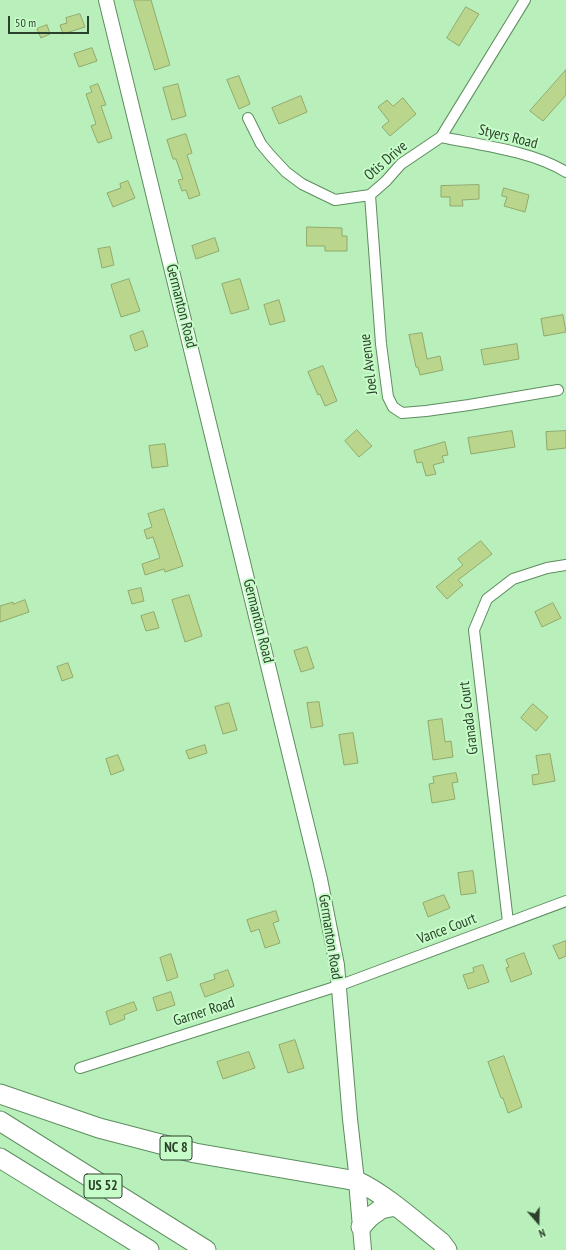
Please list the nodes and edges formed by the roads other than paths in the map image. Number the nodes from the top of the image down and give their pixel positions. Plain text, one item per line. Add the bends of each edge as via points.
1 (106, 0) edge
2 (526, 0) edge
3 (248, 118) dead end
4 (441, 137) junction
5 (566, 172) edge
6 (370, 195) junction
7 (558, 390) dead end
8 (566, 565) edge
9 (566, 902) edge
10 (508, 922) junction
11 (338, 986) junction
12 (80, 1068) dead end
13 (0, 1094) edge
14 (0, 1121) edge
15 (0, 1158) edge
16 (357, 1181) junction
17 (395, 1206) junction
18 (361, 1227) junction
19 (150, 1250) edge
20 (206, 1250) edge
21 (364, 1250) edge
22 (447, 1250) edge

1 - 11 main road, Germanton Road via 312,840 337,965
2 - 4 street, Otis Drive
3 - 6 street, Otis Drive via 261,144 286,172 302,184 335,200
4 - 5 street, Styers Road via 516,153
4 - 6 street, Otis Drive via 401,164
6 - 7 street, Joel Avenue via 381,344 388,398 393,407 402,412 426,411
8 - 10 street, Granada Court via 513,579 488,599 474,630
9 - 10 street, Vance Court
10 - 11 street, Vance Court
11 - 12 street, Garner Road
11 - 16 main road, Germanton Road
13 - 16 highway, NC 8 via 99,1128 194,1153
14 - 20 highway, US 52
15 - 19 highway, US 52
16 - 17 highway via 373,1189
16 - 18 main road, Germanton Road
17 - 18 highway via 381,1208
17 - 22 highway via 441,1242
18 - 21 main road, Germanton Road

